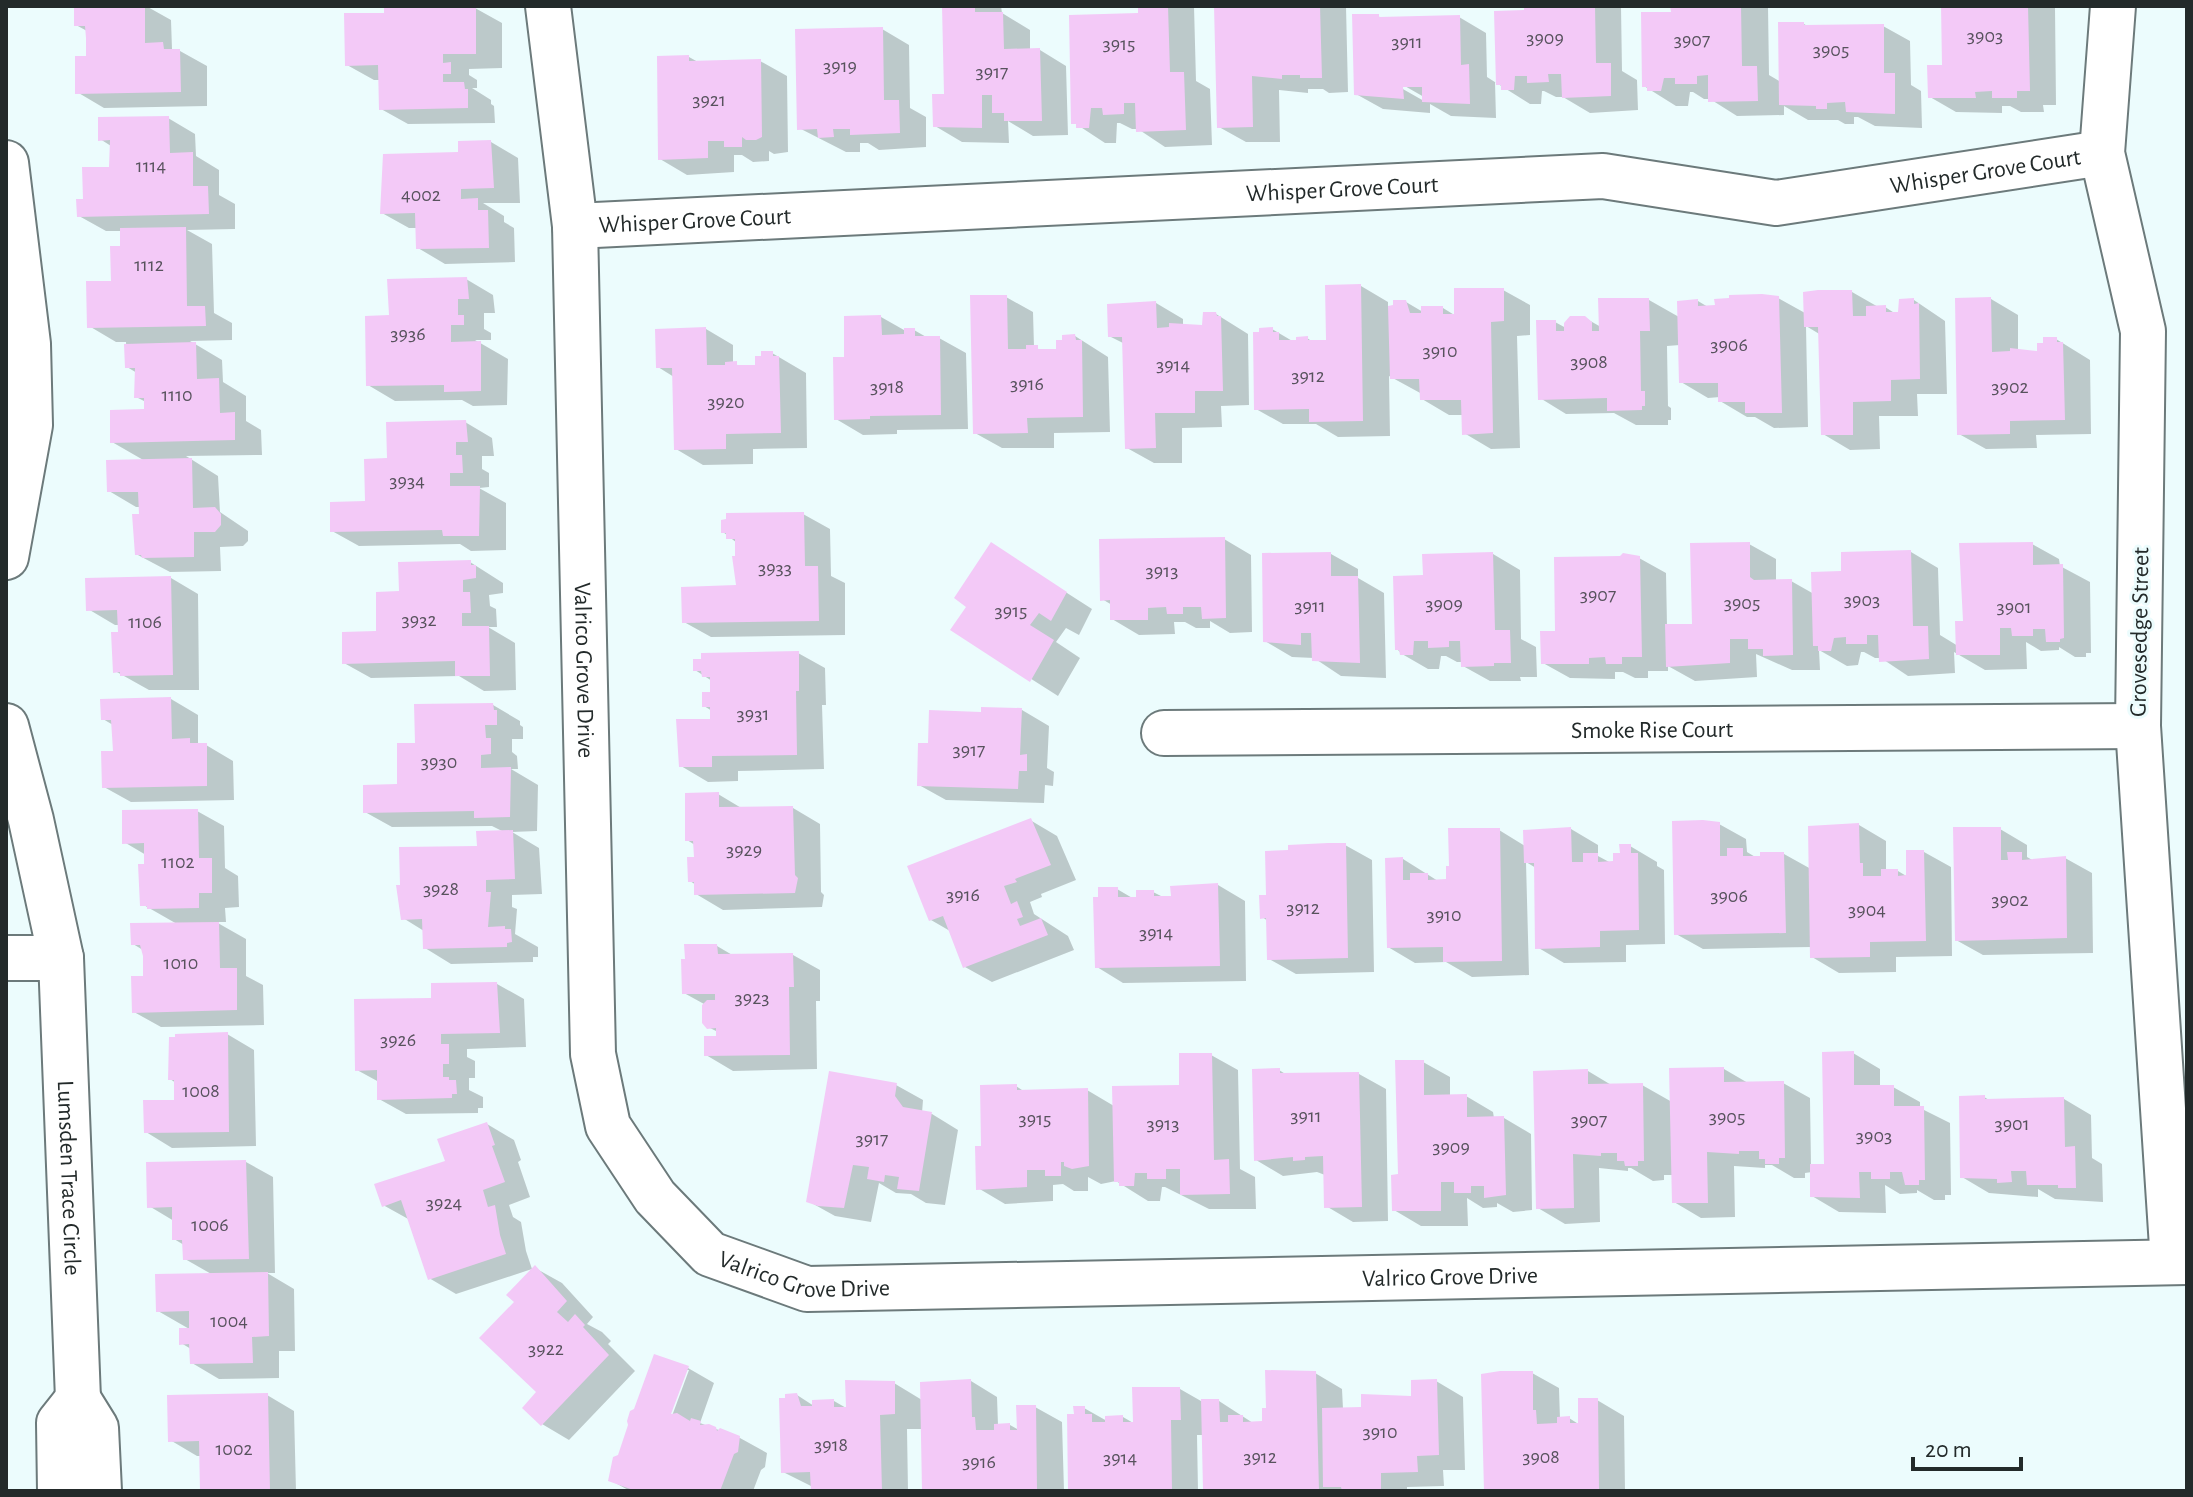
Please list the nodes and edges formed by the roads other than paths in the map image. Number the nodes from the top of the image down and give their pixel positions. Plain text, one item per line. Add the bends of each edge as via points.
1 (548, 6) edge
2 (2113, 6) edge
3 (2102, 153) junction
4 (6, 163) edge
5 (575, 226) junction
6 (6, 557) edge
7 (6, 726) edge
8 (2138, 726) junction
9 (1164, 733) dead end
10 (6, 958) edge
11 (61, 958) junction
12 (2180, 1262) edge
13 (78, 1399) junction
14 (60, 1491) edge
15 (99, 1491) edge

1 - 5 street, Valrico Grove Drive
2 - 3 street, Grovesedge Street
3 - 5 street, Whisper Grove Court via 1776,203 1603,176
3 - 8 street, Grovesedge Street via 2143,331
4 - 6 street via 28,344 30,425
5 - 12 street, Valrico Grove Drive via 593,1054 608,1126 655,1197 710,1254 807,1289
7 - 11 street, Lumsden Trace Circle
8 - 9 street, Smoke Rise Court
8 - 12 street, Grovesedge Street
10 - 11 street
11 - 13 street, Lumsden Trace Circle
13 - 14 street via 59,1423
13 - 15 street, Lumsden Trace Circle via 96,1428

